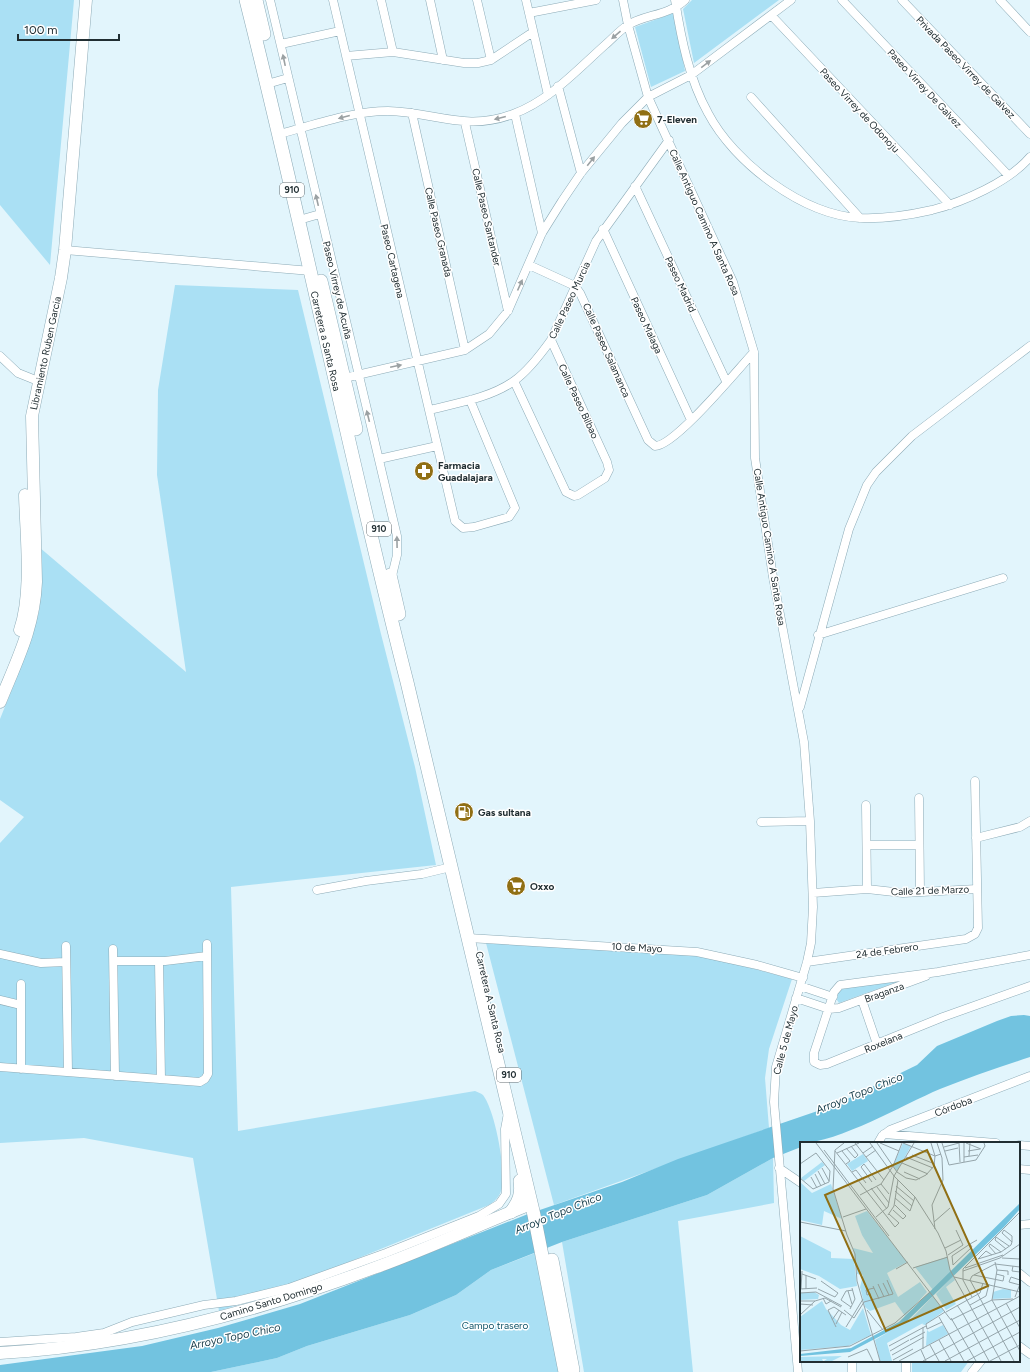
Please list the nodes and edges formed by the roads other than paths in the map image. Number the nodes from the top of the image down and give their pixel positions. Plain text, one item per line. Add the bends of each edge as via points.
1 (78, 0) edge
2 (86, 0) edge
3 (246, 0) edge
4 (256, 0) edge
5 (270, 0) edge
6 (333, 0) edge
7 (381, 0) edge
8 (430, 0) edge
9 (478, 0) edge
10 (526, 0) edge
11 (596, 0) edge
12 (623, 0) edge
13 (685, 0) edge
14 (791, 0) edge
15 (842, 0) edge
16 (902, 0) edge
17 (1000, 0) edge
18 (676, 4) edge
19 (529, 12) junction
20 (771, 15) junction
21 (628, 25) junction
22 (340, 31) junction
23 (533, 32) junction
24 (1030, 32) edge
25 (281, 44) junction
26 (393, 52) junction
27 (346, 56) junction
28 (443, 60) junction
29 (491, 60) junction
30 (691, 75) junction
31 (288, 78) junction
32 (271, 83) junction
33 (558, 86) junction
34 (548, 95) junction
35 (648, 96) junction
36 (751, 97) dead end
37 (359, 113) junction
38 (412, 113) junction
39 (515, 114) junction
40 (465, 123) junction
41 (300, 129) junction
42 (283, 133) junction
43 (1030, 134) edge
44 (669, 140) junction
45 (1030, 157) edge
46 (581, 173) junction
47 (1008, 176) junction
48 (635, 186) junction
49 (950, 205) junction
50 (320, 214) junction
51 (306, 218) junction
52 (860, 218) junction
53 (603, 229) junction
54 (542, 233) junction
55 (65, 250) junction
56 (528, 265) junction
57 (311, 271) junction
58 (575, 286) junction
59 (340, 294) junction
60 (325, 298) junction
61 (508, 310) junction
62 (551, 340) junction
63 (1030, 346) edge
64 (465, 350) junction
65 (754, 352) junction
66 (0, 356) edge
67 (417, 361) junction
68 (358, 374) junction
69 (340, 379) junction
70 (35, 380) junction
71 (514, 381) junction
72 (726, 381) junction
73 (470, 400) junction
74 (429, 410) junction
75 (691, 420) junction
76 (437, 446) junction
77 (379, 459) junction
78 (1003, 578) dead end
79 (391, 581) junction
80 (818, 635) junction
81 (0, 681) edge
82 (411, 681) junction
83 (0, 702) edge
84 (799, 709) junction
85 (975, 780) dead end
86 (919, 798) dead end
87 (866, 805) dead end
88 (810, 820) junction
89 (1030, 821) edge
90 (761, 822) dead end
91 (976, 838) junction
92 (868, 845) junction
93 (919, 845) junction
94 (451, 867) junction
95 (867, 889) junction
96 (977, 889) junction
97 (317, 890) dead end
98 (920, 892) junction
99 (813, 894) junction
100 (472, 938) junction
101 (207, 944) dead end
102 (66, 946) dead end
103 (113, 949) dead end
104 (0, 954) edge
105 (1030, 955) edge
106 (207, 956) junction
107 (114, 961) junction
108 (159, 961) junction
109 (66, 962) junction
110 (807, 962) junction
111 (938, 972) junction
112 (801, 982) junction
113 (21, 984) dead end
114 (840, 985) joint
115 (1030, 986) edge
116 (833, 997) junction
117 (796, 998) junction
118 (0, 1000) edge
119 (862, 1000) junction
120 (21, 1005) junction
121 (829, 1009) junction
122 (877, 1044) junction
123 (0, 1067) edge
124 (21, 1069) junction
125 (68, 1072) junction
126 (115, 1076) junction
127 (1030, 1076) edge
128 (161, 1079) junction
129 (508, 1110) junction
130 (884, 1134) junction
131 (878, 1142) edge
132 (984, 1142) edge
133 (1020, 1145) edge
134 (1030, 1146) edge
135 (518, 1152) junction
136 (779, 1168) junction
137 (1020, 1169) edge
138 (1030, 1170) edge
139 (800, 1182) edge
140 (535, 1210) junction
141 (511, 1212) junction
142 (1030, 1224) edge
143 (1020, 1225) edge
144 (547, 1257) junction
145 (1020, 1275) edge
146 (1030, 1282) edge
147 (144, 1319) junction
148 (144, 1334) junction
149 (0, 1342) edge
150 (1020, 1343) edge
151 (1030, 1347) edge
152 (0, 1353) edge
153 (1030, 1354) edge
154 (980, 1362) edge
155 (565, 1372) edge
156 (574, 1372) edge
157 (798, 1372) edge
158 (972, 1372) edge

1 - 70 street, Libramiento Ruben Garcia via 57,260
2 - 55 street, Libramiento Ruben Garcia
3 - 32 main road, Carretera a Santa Rosa / 910
4 - 32 main road, Carretera a Santa Rosa / 910
5 - 25 street, Paseo Virrey de Acuña
6 - 22 street, Paseo Cartagena
7 - 26 street
8 - 28 street
9 - 29 street
10 - 19 street
11 - 19 street
12 - 21 street, Calle Antiguo Camino A Santa Rosa
13 - 18 street
14 - 20 street
15 - 47 street, Paseo Virrey De Galvez
16 - 43 street, Privada Paseo Virrey de Galvez
17 - 24 street
18 - 21 street
18 - 30 street
19 - 23 street
30 -> 20 street
20 - 49 street, Paseo Virrey de Odonoju
21 -> 33 street
21 - 35 street, Calle Antiguo Camino A Santa Rosa
22 - 25 street
22 - 27 street, Paseo Cartagena
23 - 29 street
23 - 34 street
31 -> 25 street, Paseo Virrey de Acuña
26 - 27 street
26 - 28 street
27 - 37 street, Paseo Cartagena
28 - 29 street via 464,63
30 - 35 street
30 - 52 street via 708,114 726,140 747,162 785,192 827,211
31 - 32 street
31 - 41 street, Paseo Virrey de Acuña
32 - 42 main road, Carretera a Santa Rosa / 910
33 - 34 street
33 - 46 street
34 - 39 street
35 - 44 street, Calle Antiguo Camino A Santa Rosa
46 -> 35 street
36 - 52 street
37 - 38 street
37 -> 41 street
37 - 67 street, Paseo Cartagena
38 - 40 street
38 - 64 street, Calle Paseo Granada
39 -> 40 street
39 - 54 street
40 - 61 street, Calle Paseo Santander
41 - 42 street
50 -> 41 street, Paseo Virrey de Acuña
42 - 51 main road, Carretera a Santa Rosa / 910
42 - 57 main road, Carretera a Santa Rosa / 910
44 - 48 street, Calle Paseo Murcia
44 - 65 street, Calle Antiguo Camino A Santa Rosa via 733,282
45 - 47 street
46 - 54 street
47 - 49 street
48 - 53 street, Calle Paseo Murcia
48 - 72 street, Paseo Madrid
49 - 52 street via 914,214
50 - 51 street
50 - 59 street, Paseo Virrey de Acuña
51 - 60 main road, Carretera a Santa Rosa / 910
53 - 58 street, Calle Paseo Murcia
53 - 75 street, Paseo Malaga
54 - 56 street
55 - 57 street
55 - 70 street, Libramiento Ruben Garcia via 61,278
56 - 58 street
61 -> 56 street
57 - 69 main road, Carretera a Santa Rosa / 910
58 - 62 street, Calle Paseo Murcia
58 - 75 street, Calle Paseo Salamanca via 586,301 648,440 655,446 664,444
59 - 60 street
59 - 68 street, Paseo Virrey de Acuña
60 - 69 main road, Carretera a Santa Rosa / 910
61 - 64 street via 489,334
62 - 71 street, Calle Paseo Murcia
62 - 71 street, Calle Paseo Bilbao via 607,462 609,470 605,478 578,495 569,495 563,488
63 - 80 street via 912,436 876,472 862,496 849,530
64 - 67 street
65 - 72 street
65 - 84 street, Calle Antiguo Camino A Santa Rosa via 755,458 773,577
66 - 70 street via 14,370
68 -> 67 street
67 - 74 street, Paseo Cartagena
68 - 69 street
77 -> 68 street, Paseo Virrey de Acuña
69 - 79 main road, Carretera a Santa Rosa / 910
69 - 82 main road, Carretera a Santa Rosa / 910 via 386,599
70 - 81 street, Libramiento Ruben Garcia via 24,423 27,570 25,608 20,630
70 - 83 street, Libramiento Ruben Garcia via 32,416 36,582 34,609
71 - 73 street, Calle Paseo Murcia
72 - 75 street
73 - 74 street, Calle Paseo Murcia
73 - 76 street, Paseo Cartagena via 513,499 515,508 509,517 467,528 459,526 455,521
74 - 76 street, Paseo Cartagena
76 - 77 street
79 -> 77 street, Paseo Virrey de Acuña via 398,536
78 - 80 street
79 - 82 main road, Carretera a Santa Rosa / 910
80 - 84 street
82 - 94 main road, Carretera A Santa Rosa / 910
82 - 100 main road, Carretera A Santa Rosa / 910
84 - 88 street, Calle 5 de Mayo
85 - 91 street
86 - 93 street
87 - 92 street
88 - 90 street
88 - 99 street, Calle 5 de Mayo
89 - 91 street via 1020,827
91 - 96 street
92 - 93 street
92 - 95 street
93 - 98 street
94 - 97 street
94 - 100 main road, Carretera A Santa Rosa / 910
95 - 98 street, Calle 21 de Marzo
95 - 99 street, Calle 21 de Marzo
96 - 98 street, Calle 21 de Marzo
96 - 110 street, 24 de Febrero via 978,928 975,934 966,938
99 - 110 street, Calle 5 de Mayo via 813,923
100 - 112 street, 10 de Mayo via 697,952 756,965
100 - 129 main road, Carretera A Santa Rosa / 910
100 - 140 main road, Carretera A Santa Rosa / 910
101 - 106 street
102 - 109 street
103 - 107 street
104 - 109 street via 41,963
105 - 111 street, Braganza
106 - 108 street
106 - 128 street via 208,1074 206,1079 200,1082
107 - 108 street
107 - 126 street
108 - 128 street
109 - 125 street
110 - 112 street, Calle 5 de Mayo
111 - 114 street, Braganza
111 - 119 street, Braganza
112 - 116 street, 10 de Mayo
112 - 117 street, Calle 5 de Mayo
113 - 120 street
114 - 116 street, Roxelana
115 - 122 street, Roxelana
116 - 121 street, Roxelana
117 - 121 street
117 - 136 street, Calle 5 de Mayo via 776,1067 774,1102
118 - 120 street
119 - 121 street, Braganza
119 - 122 street
120 - 124 street
121 - 122 street, Roxelana via 814,1053 814,1062 827,1064
123 - 124 street
124 - 125 street
125 - 126 street
126 - 128 street
127 - 130 street, Córdoba
129 - 135 main road, Carretera A Santa Rosa / 910
129 - 147 street via 505,1129 506,1194 494,1208 386,1253 289,1288 236,1302 204,1305
130 - 131 street
130 - 132 street
133 - 134 street
135 - 140 main road, Carretera A Santa Rosa / 910
135 - 141 main road via 522,1193
136 - 139 street
136 - 157 street, Calle 5 de Mayo
137 - 138 street
140 - 141 street, Camino Santo Domingo
140 - 144 main road, Carretera A Santa Rosa / 910
141 - 148 street, Camino Santo Domingo via 374,1268 278,1301
142 - 143 street
144 - 155 main road, Carretera A Santa Rosa / 910
144 - 156 main road, Carretera A Santa Rosa / 910
145 - 146 street
147 - 148 street
147 - 149 street via 104,1333
148 - 152 street, Camino Santo Domingo via 112,1342
150 - 151 street
150 - 153 street
154 - 158 street

